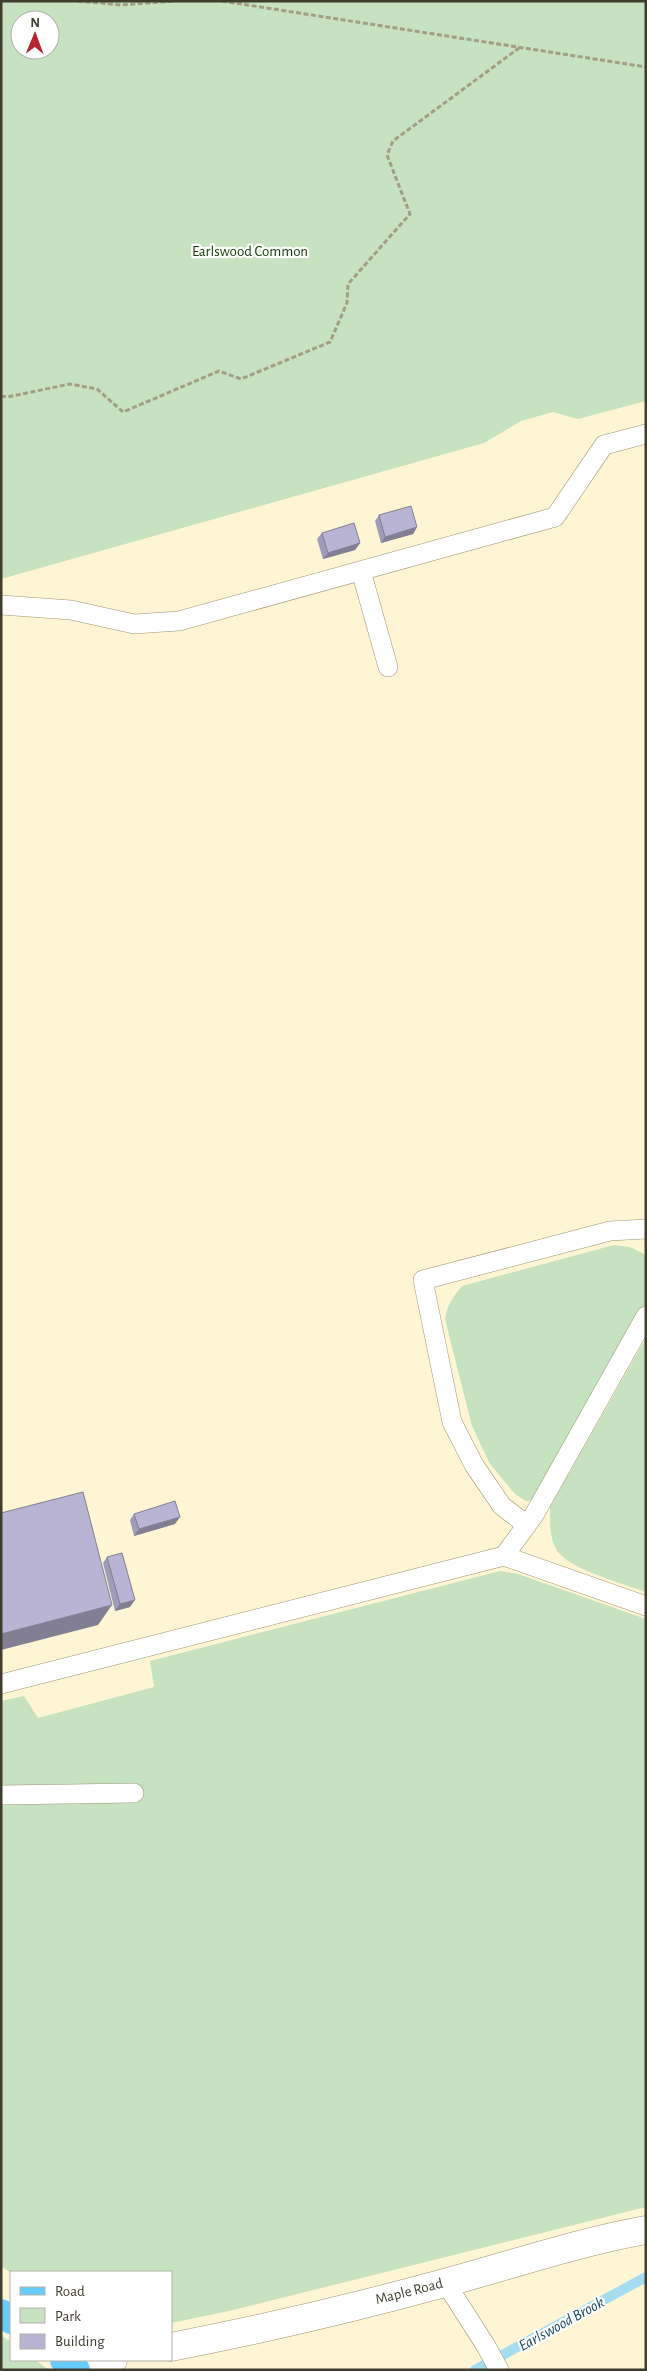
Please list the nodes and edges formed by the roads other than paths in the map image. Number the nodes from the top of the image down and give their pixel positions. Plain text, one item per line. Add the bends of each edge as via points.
1 (646, 434) edge
2 (361, 571) junction
3 (1, 606) edge
4 (388, 667) dead end
5 (646, 1229) edge
6 (646, 1316) edge
7 (527, 1525) junction
8 (504, 1556) junction
9 (646, 1606) edge
10 (1, 1684) edge
11 (134, 1793) dead end
12 (1, 1795) edge
13 (646, 2230) edge
14 (446, 2282) junction
15 (172, 2347) edge
16 (65, 2361) edge
17 (111, 2361) edge
18 (76, 2370) edge
19 (93, 2370) edge
20 (499, 2370) edge

1 - 2 lane via 604,445 555,517
2 - 3 lane via 179,621 134,624 71,610
2 - 4 lane
5 - 7 lane via 610,1231 423,1280 452,1422 474,1465 502,1506
6 - 7 lane
7 - 8 lane
8 - 9 lane
8 - 10 lane
11 - 12 lane
13 - 14 street, Maple Road via 607,2237
14 - 15 street, Maple Road
14 - 20 lane
16 - 18 main road
17 - 19 street

